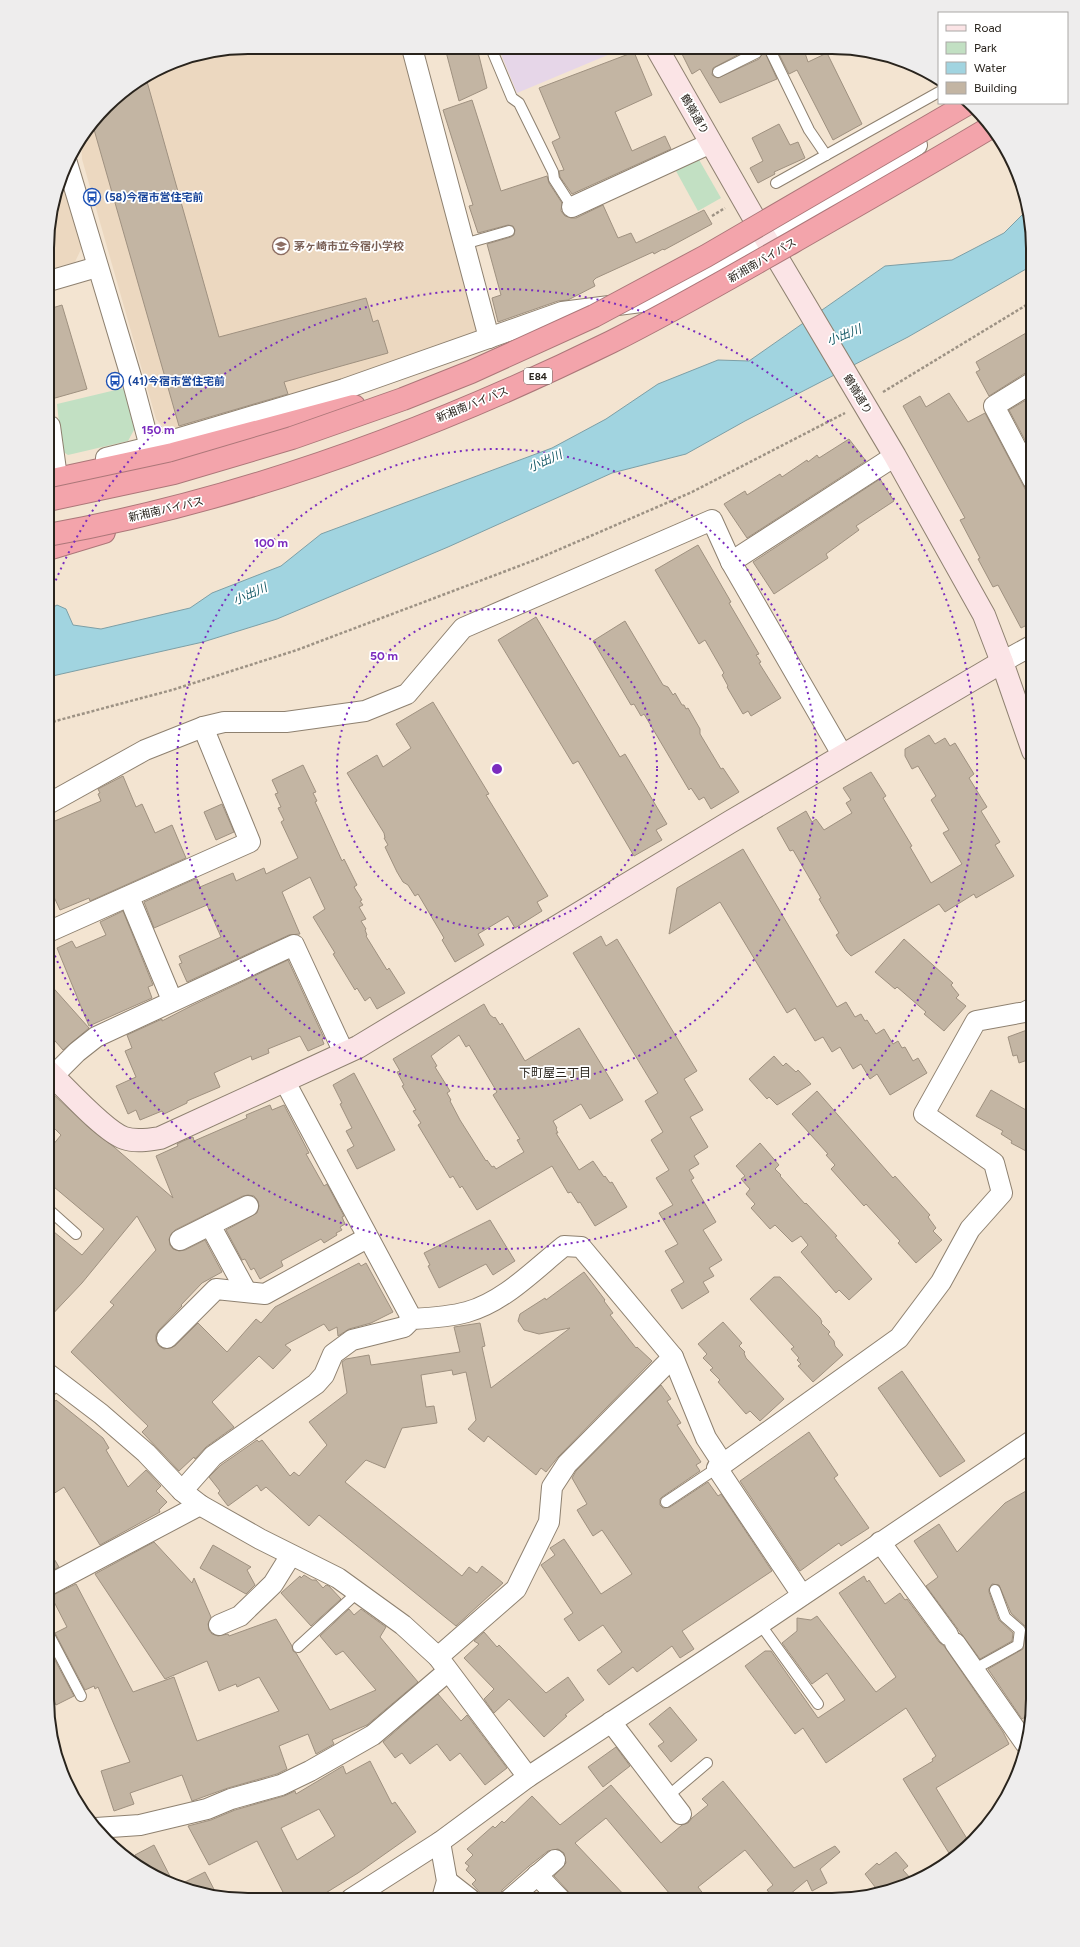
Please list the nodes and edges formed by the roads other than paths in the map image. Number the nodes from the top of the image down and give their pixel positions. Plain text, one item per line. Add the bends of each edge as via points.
1 (414, 54) edge
2 (494, 54) edge
3 (660, 54) edge
4 (754, 54) edge
5 (772, 54) edge
6 (718, 72) dead end
7 (938, 93) edge
8 (953, 104) edge
9 (964, 106) edge
10 (986, 130) edge
11 (711, 142) junction
12 (826, 155) junction
13 (70, 172) edge
14 (776, 183) dead end
15 (572, 207) joint
16 (509, 230) dead end
17 (766, 239) junction
18 (464, 244) junction
19 (97, 267) junction
20 (54, 280) edge
21 (489, 338) junction
22 (471, 372) junction
23 (1026, 386) edge
24 (150, 447) junction
25 (895, 456) junction
26 (1026, 467) edge
27 (54, 473) edge
28 (54, 474) edge
29 (54, 499) edge
30 (199, 502) junction
31 (54, 534) edge
32 (54, 547) edge
33 (731, 562) junction
34 (1026, 649) edge
35 (1002, 662) junction
36 (203, 727) junction
37 (1026, 731) edge
38 (843, 756) junction
39 (54, 801) edge
40 (129, 897) junction
41 (54, 929) edge
42 (172, 1000) junction
43 (1026, 1012) edge
44 (344, 1053) junction
45 (54, 1072) edge
46 (54, 1080) edge
47 (284, 1080) junction
48 (248, 1206) dead end
49 (54, 1214) edge
50 (210, 1225) junction
51 (76, 1234) dead end
52 (367, 1238) junction
53 (180, 1240) dead end
54 (246, 1291) junction
55 (412, 1319) junction
56 (167, 1338) dead end
57 (673, 1357) junction
58 (54, 1384) edge
59 (1026, 1445) edge
60 (720, 1466) junction
61 (182, 1490) junction
62 (666, 1502) dead end
63 (200, 1505) junction
64 (880, 1542) junction
65 (291, 1555) junction
66 (54, 1582) edge
67 (995, 1590) dead end
68 (358, 1592) junction
69 (802, 1595) junction
70 (760, 1624) junction
71 (219, 1625) dead end
72 (54, 1644) edge
73 (298, 1647) dead end
74 (442, 1665) junction
75 (973, 1670) junction
76 (81, 1696) dead end
77 (818, 1704) dead end
78 (610, 1722) junction
79 (1022, 1738) edge
80 (707, 1763) dead end
81 (528, 1777) junction
82 (668, 1796) junction
83 (681, 1814) dead end
84 (103, 1828) edge
85 (440, 1842) junction
86 (555, 1860) dead end
87 (537, 1875) junction
88 (445, 1890) edge
89 (360, 1893) edge
90 (517, 1893) edge
91 (554, 1893) edge

1 - 18 street
2 - 15 lane via 512,98 519,104 553,172 554,179
3 - 11 street, 鶴嶺通り
4 - 6 lane
5 - 12 lane via 809,130
7 - 12 lane
8 - 17 street via 926,140
9 - 22 highway, bridge via 706,256 594,316
10 - 30 highway, 新湘南バイパス / E84, bridge via 724,282 613,341 498,395 380,441
11 - 15 street
11 - 17 street, 鶴嶺通り
12 - 14 lane
13 - 19 street
16 - 18 lane
17 - 21 street via 657,300 562,312
17 - 25 street, 鶴嶺通り
18 - 21 street
19 - 20 street
19 - 24 street
21 - 24 street via 344,389
22 - 28 highway, bridge via 324,415 173,454
22 - 29 highway, bridge via 292,438 174,473
23 - 26 street via 994,406
24 - 27 street
25 - 33 street
25 - 35 street, 鶴嶺通り via 984,615
30 - 31 highway, 新湘南バイパス / E84, bridge
30 - 32 highway, bridge
33 - 36 street via 712,520 463,628 407,694 365,711 286,722 224,722
33 - 38 street
34 - 35 street
35 - 37 street, 鶴嶺通り
35 - 38 street
36 - 39 street via 145,750
36 - 40 street via 250,842
38 - 44 street via 358,1047
40 - 41 street
40 - 42 street
42 - 44 street via 294,945
42 - 45 street via 96,1037
43 - 60 street via 976,1021 924,1114 994,1163 1002,1193 970,1229 941,1282 899,1338
44 - 47 street
46 - 47 street via 102,1123 123,1138 142,1141 160,1138
47 - 52 street
48 - 50 street
49 - 51 lane
50 - 53 street
50 - 54 street
52 - 54 street via 265,1294
52 - 55 street
54 - 56 street via 216,1289
55 - 57 street via 468,1312 495,1299 564,1246 581,1247
55 - 61 street via 404,1326 352,1340 333,1354 324,1375 316,1384 213,1456
57 - 60 street
57 - 74 street via 567,1464 552,1487 549,1522 516,1588
58 - 61 street via 101,1414 146,1453
59 - 64 street
60 - 62 lane
60 - 69 street
61 - 63 street
63 - 65 street
63 - 66 street
64 - 69 street
64 - 75 street
65 - 68 street via 338,1578
65 - 71 street via 273,1584 240,1616
67 - 75 lane via 1005,1617 1020,1630 1018,1645
68 - 73 lane
68 - 74 street via 403,1625
69 - 70 street
70 - 77 lane
70 - 78 street
72 - 76 lane
74 - 81 street
74 - 84 street via 373,1736 281,1785 231,1799 207,1809 155,1822
75 - 79 street
78 - 81 street
78 - 82 street
80 - 82 lane
81 - 85 street
82 - 83 street
85 - 88 street
85 - 89 street
86 - 87 street
87 - 90 street
87 - 91 street

